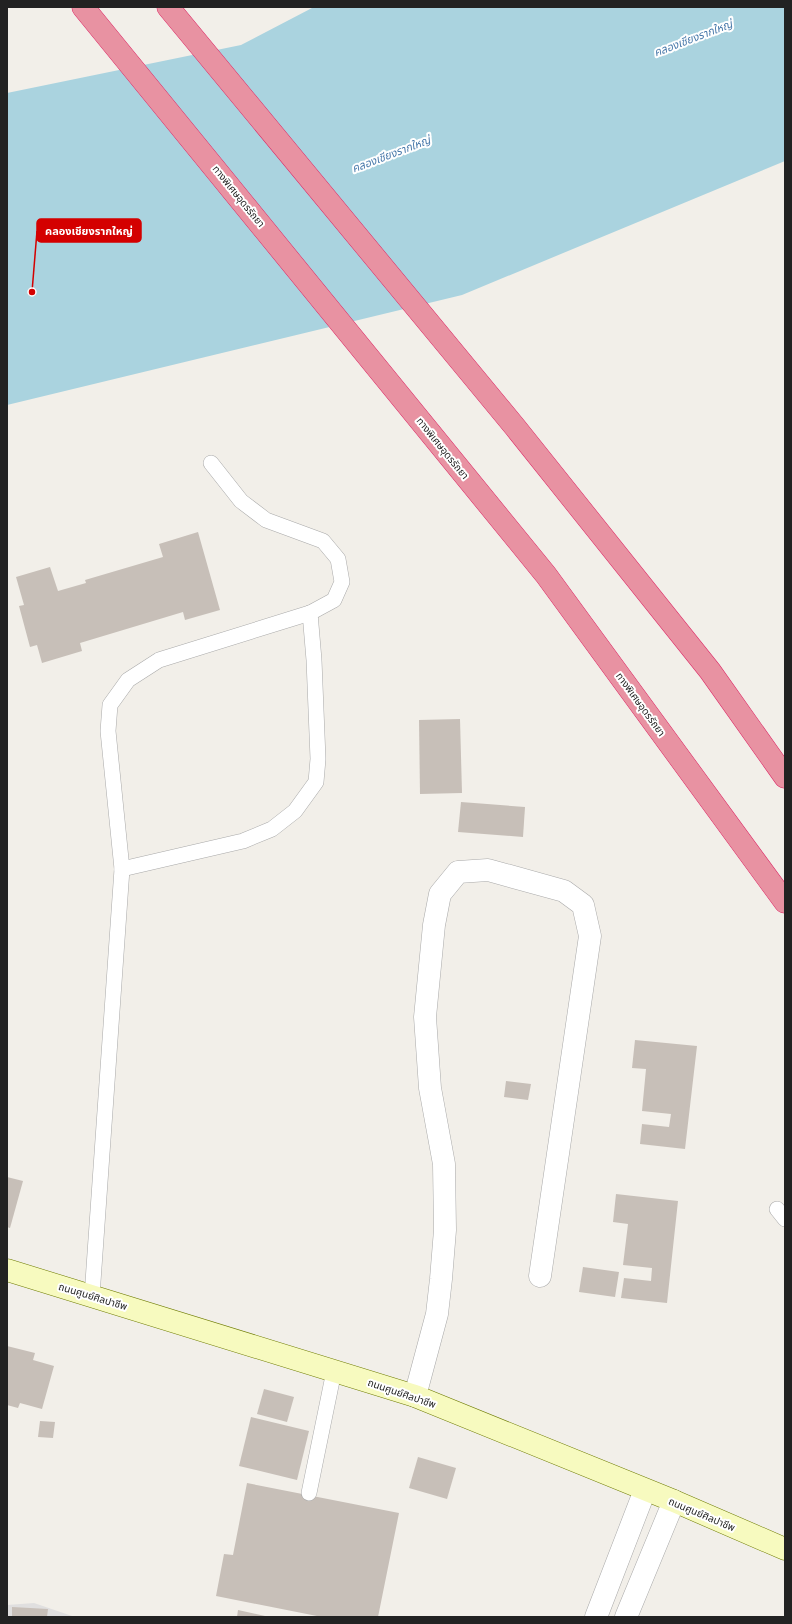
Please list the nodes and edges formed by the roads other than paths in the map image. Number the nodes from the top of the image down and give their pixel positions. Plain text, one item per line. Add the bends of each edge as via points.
1 (83, 7) edge
2 (168, 7) edge
3 (211, 463) dead end
4 (310, 613) junction
5 (710, 671) junction
6 (785, 753) edge
7 (785, 777) edge
8 (122, 870) junction
9 (785, 902) edge
10 (7, 1270) edge
11 (540, 1276) dead end
12 (92, 1296) junction
13 (334, 1371) junction
14 (415, 1396) junction
15 (645, 1490) junction
16 (309, 1493) dead end
17 (674, 1501) junction
18 (785, 1549) edge
19 (616, 1565) junction
20 (643, 1576) junction
21 (596, 1617) edge
22 (626, 1617) edge

1 - 9 highway, ทางพิเศษอุดรรัถยา via 546,575
2 - 5 highway via 514,427
3 - 4 lane via 241,501 266,520 323,541 338,559 342,582 334,600
4 - 8 lane via 318,759 316,782 295,811 272,829 242,841
4 - 8 lane via 159,660 128,680 110,705 108,732
5 - 6 highway
5 - 7 highway
8 - 12 lane
10 - 12 main road, ถนนศูนย์ศิลปาชีพ
11 - 14 street via 590,936 583,905 564,891 488,870 458,872 440,894 434,925 425,1017 430,1088 444,1164 445,1230 437,1314
12 - 13 main road, ถนนศูนย์ศิลปาชีพ
13 - 14 main road, ถนนศูนย์ศิลปาชีพ
13 - 16 lane
14 - 15 main road, ถนนศูนย์ศิลปาชีพ
15 - 17 main road, ถนนศูนย์ศิลปาชีพ
15 - 19 street
17 - 18 main road, ถนนศูนย์ศิลปาชีพ
17 - 20 street
19 - 20 street
19 - 21 street
20 - 22 street

